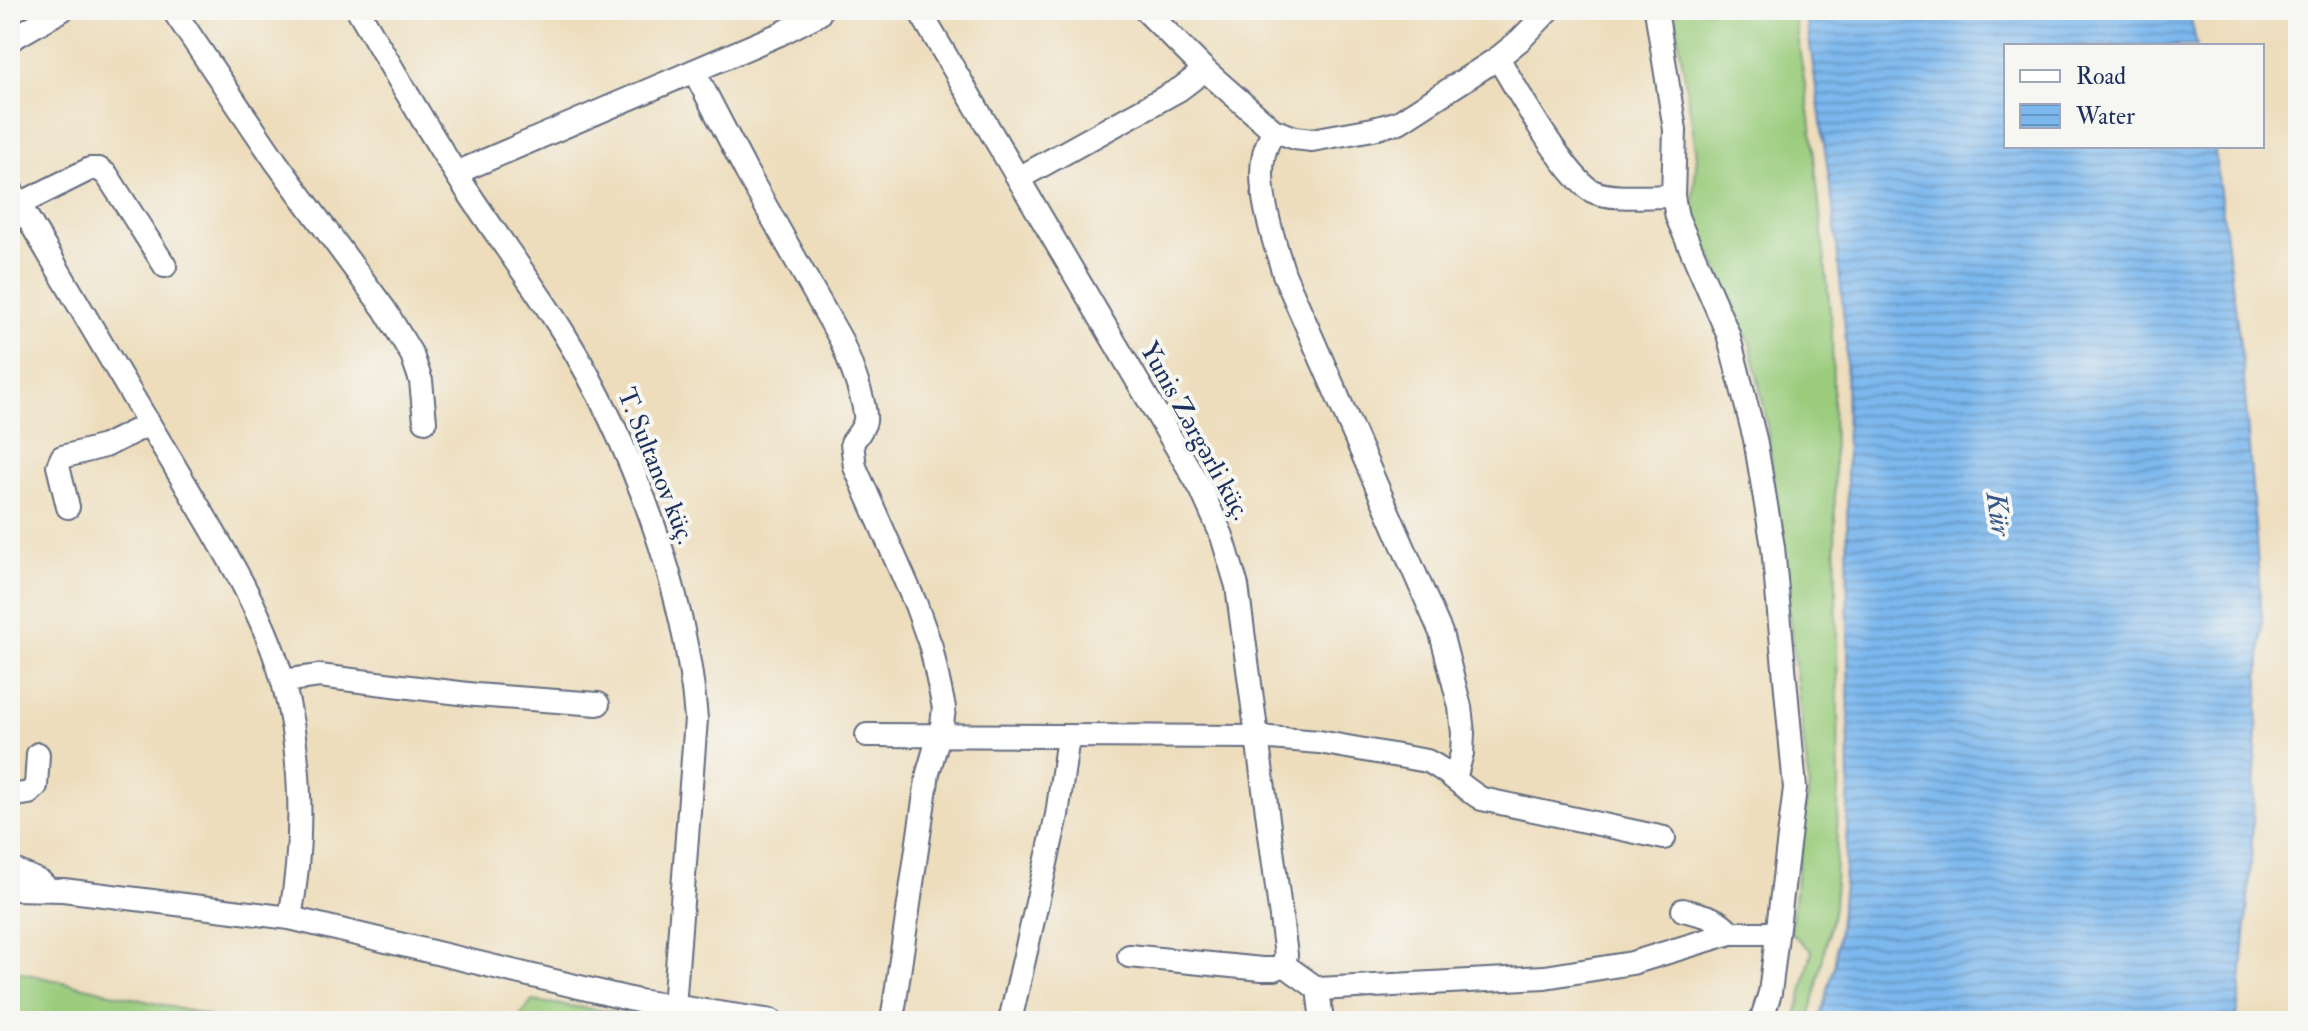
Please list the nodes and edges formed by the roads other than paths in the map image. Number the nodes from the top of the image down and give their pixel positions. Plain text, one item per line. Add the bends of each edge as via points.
1 (62, 10) edge
2 (173, 10) edge
3 (358, 10) edge
4 (919, 10) edge
5 (1145, 10) edge
6 (1549, 10) edge
7 (1656, 10) edge
8 (819, 14) dead end
9 (10, 40) edge
10 (1498, 58) junction
11 (1205, 70) junction
12 (694, 71) junction
13 (1273, 130) junction
14 (456, 173) junction
15 (1019, 178) junction
16 (15, 196) edge
17 (1673, 196) junction
18 (165, 266) dead end
19 (425, 421) dead end
20 (149, 424) junction
21 (68, 507) dead end
22 (283, 681) junction
23 (598, 704) dead end
24 (867, 735) dead end
25 (938, 737) junction
26 (1068, 737) junction
27 (1258, 737) junction
28 (38, 754) dead end
29 (1455, 779) junction
30 (10, 796) edge
31 (1664, 838) dead end
32 (10, 868) edge
33 (10, 889) edge
34 (48, 889) junction
35 (1683, 910) dead end
36 (290, 918) junction
37 (1731, 933) junction
38 (1777, 933) junction
39 (1129, 956) dead end
40 (1283, 964) junction
41 (1318, 989) junction
42 (674, 1007) junction
43 (772, 1021) edge
44 (892, 1021) edge
45 (1010, 1021) edge
46 (1322, 1021) edge
47 (1761, 1021) edge

1 - 9 street
2 - 19 street via 385,310 412,355
3 - 14 street, T. Sultanov küç.
4 - 15 street, Yunis Zərgərli küç.
5 - 11 street
6 - 10 street
7 - 17 street via 1675,130
8 - 12 street
10 - 13 street via 1399,122 1312,140
10 - 17 street via 1546,136 1590,190
11 - 13 street
11 - 15 street
12 - 14 street
12 - 25 street via 853,369 865,417 852,455 931,647 944,708
13 - 29 street via 1263,168 1271,231 1284,274 1441,633 1463,733
14 - 42 street, T. Sultanov küç. via 563,333 614,425 675,597 693,673 696,719
15 - 27 street, Yunis Zərgərli küç. via 1201,489 1222,536 1237,586
16 - 18 street via 99,169
16 - 20 street
17 - 38 street via 1684,238 1728,334 1755,439 1773,547 1795,788
20 - 21 street via 105,446 62,457 58,466
20 - 22 street via 258,616
22 - 23 street via 319,676
22 - 36 street via 296,747 299,801
24 - 25 street
25 - 26 street
25 - 44 street via 928,773
26 - 27 street
26 - 45 street via 1057,815
27 - 29 street via 1427,761
27 - 40 street, Yunis Zərgərli küç. via 1285,933
28 - 30 street via 36,786 29,793
29 - 31 street via 1482,799
32 - 34 street
33 - 34 street
34 - 36 street
35 - 37 street via 1722,921
36 - 42 street
37 - 38 street
37 - 41 street via 1632,963 1545,977
38 - 47 street
39 - 40 street via 1262,969
40 - 41 street
41 - 46 street
42 - 43 street

